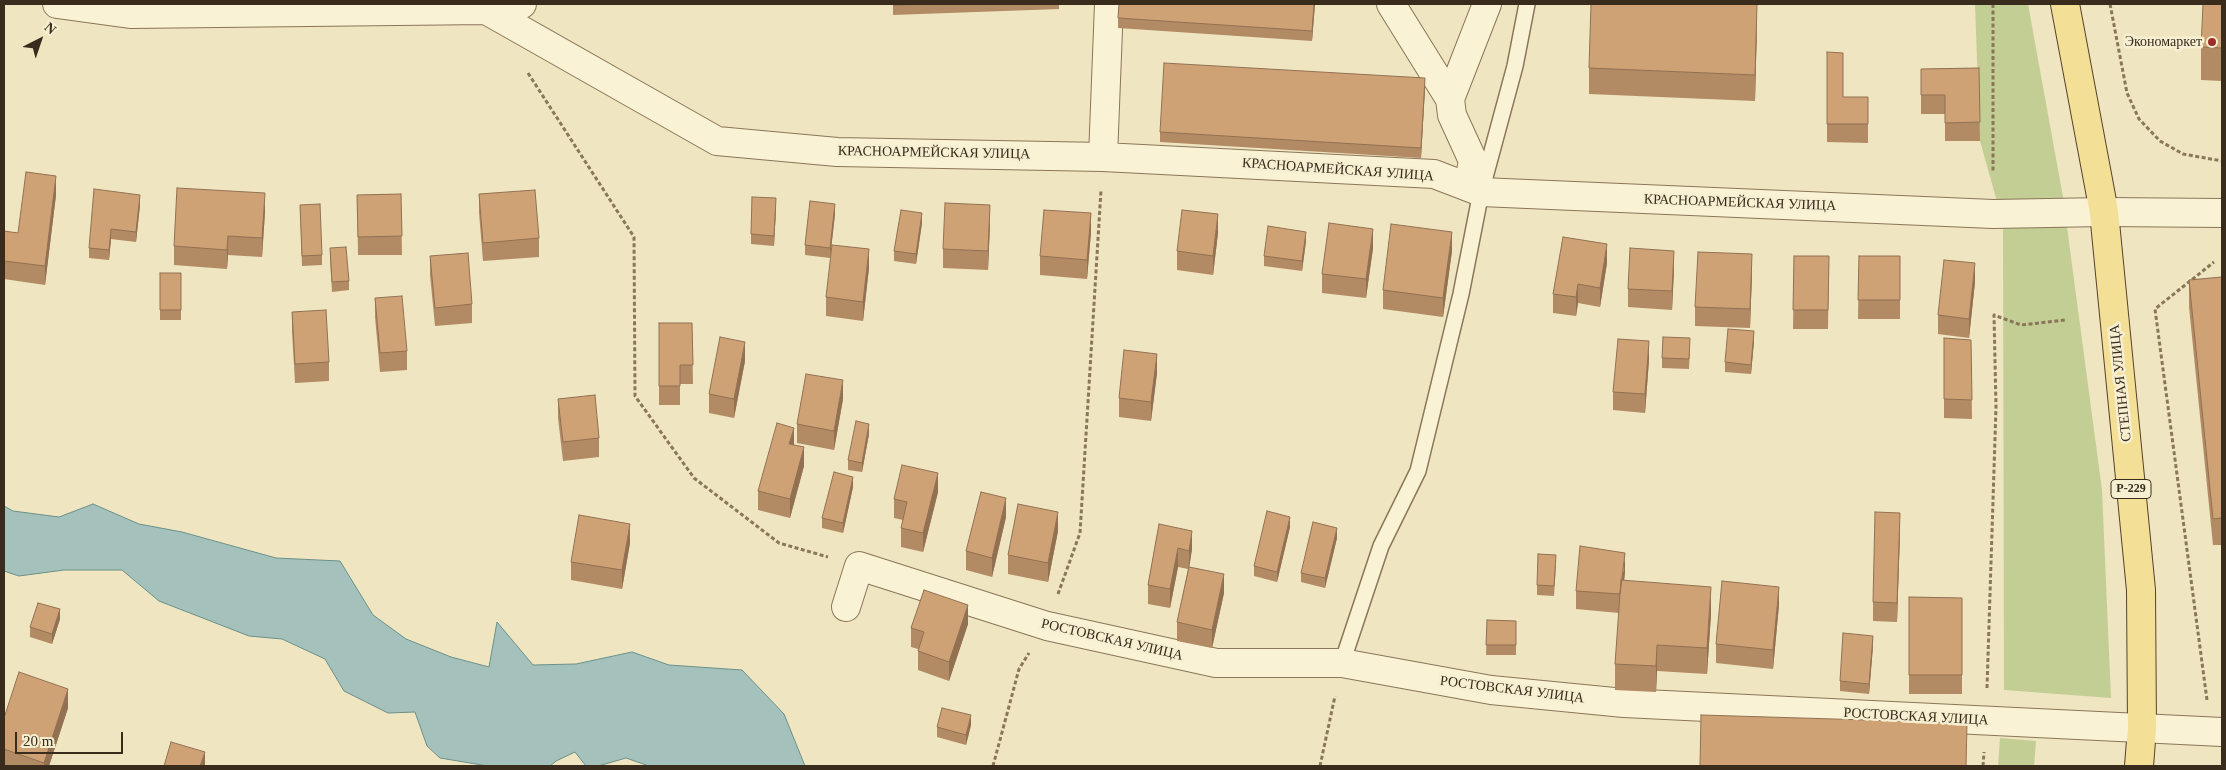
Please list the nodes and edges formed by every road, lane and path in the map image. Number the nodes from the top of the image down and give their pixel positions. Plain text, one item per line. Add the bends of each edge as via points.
1 (56, 4) edge
2 (522, 4) edge
3 (1109, 4) edge
4 (1391, 4) edge
5 (1487, 4) edge
6 (1527, 4) edge
7 (1993, 4) edge
8 (2065, 4) edge
9 (2110, 4) edge
10 (130, 9) edge
11 (486, 10) junction
12 (525, 68) dead end
13 (1450, 99) junction
14 (1103, 157) junction
15 (2222, 161) edge
16 (1993, 172) dead end
17 (1475, 189) junction
18 (2104, 212) junction
19 (2222, 213) edge
20 (2214, 262) dead end
21 (2065, 320) dead end
22 (860, 566) junction
23 (846, 608) dead end
24 (1047, 626) junction
25 (1342, 663) junction
26 (2208, 705) dead end
27 (1985, 721) junction
28 (2142, 728) junction
29 (2222, 732) edge
30 (994, 766) edge
31 (1320, 766) edge
32 (1983, 766) edge
33 (2139, 766) edge

1 - 10 street
2 - 11 street
3 - 14 street
4 - 13 street
5 - 13 street
6 - 17 lane via 1515,66
7 - 16 path
8 - 18 main road, СТЕПНАЯ УЛИЦА / Р-229
9 - 15 path via 2127,93 2139,120 2160,141 2183,154
10 - 11 street
11 - 14 street, КРАСНОАРМЕЙСКАЯ УЛИЦА via 717,141 837,152
12 - 22 path via 634,237 634,396 694,478 778,543
13 - 17 street via 1452,115 1473,160
14 - 17 street, КРАСНОАРМЕЙСКАЯ УЛИЦА via 1434,174
14 - 24 path via 1080,533
17 - 18 street, КРАСНОАРМЕЙСКАЯ УЛИЦА via 1993,214
17 - 25 lane via 1461,294 1418,471 1381,546
18 - 19 street, КРАСНОАРМЕЙСКАЯ УЛИЦА
18 - 28 main road, СТЕПНАЯ УЛИЦА / Р-229 via 2141,590
20 - 26 path via 2155,310
21 - 27 path via 2020,325 1994,315 1996,407
22 - 23 street
22 - 24 street, РОСТОВСКАЯ УЛИЦА
24 - 25 street, РОСТОВСКАЯ УЛИЦА via 1216,663
24 - 30 path via 1019,669
25 - 27 street, РОСТОВСКАЯ УЛИЦА via 1491,690 1624,703
25 - 31 path
27 - 28 street, РОСТОВСКАЯ УЛИЦА
27 - 32 path
28 - 29 street, РОСТОВСКАЯ УЛИЦА
28 - 33 main road, СТЕПНАЯ УЛИЦА / Р-229

